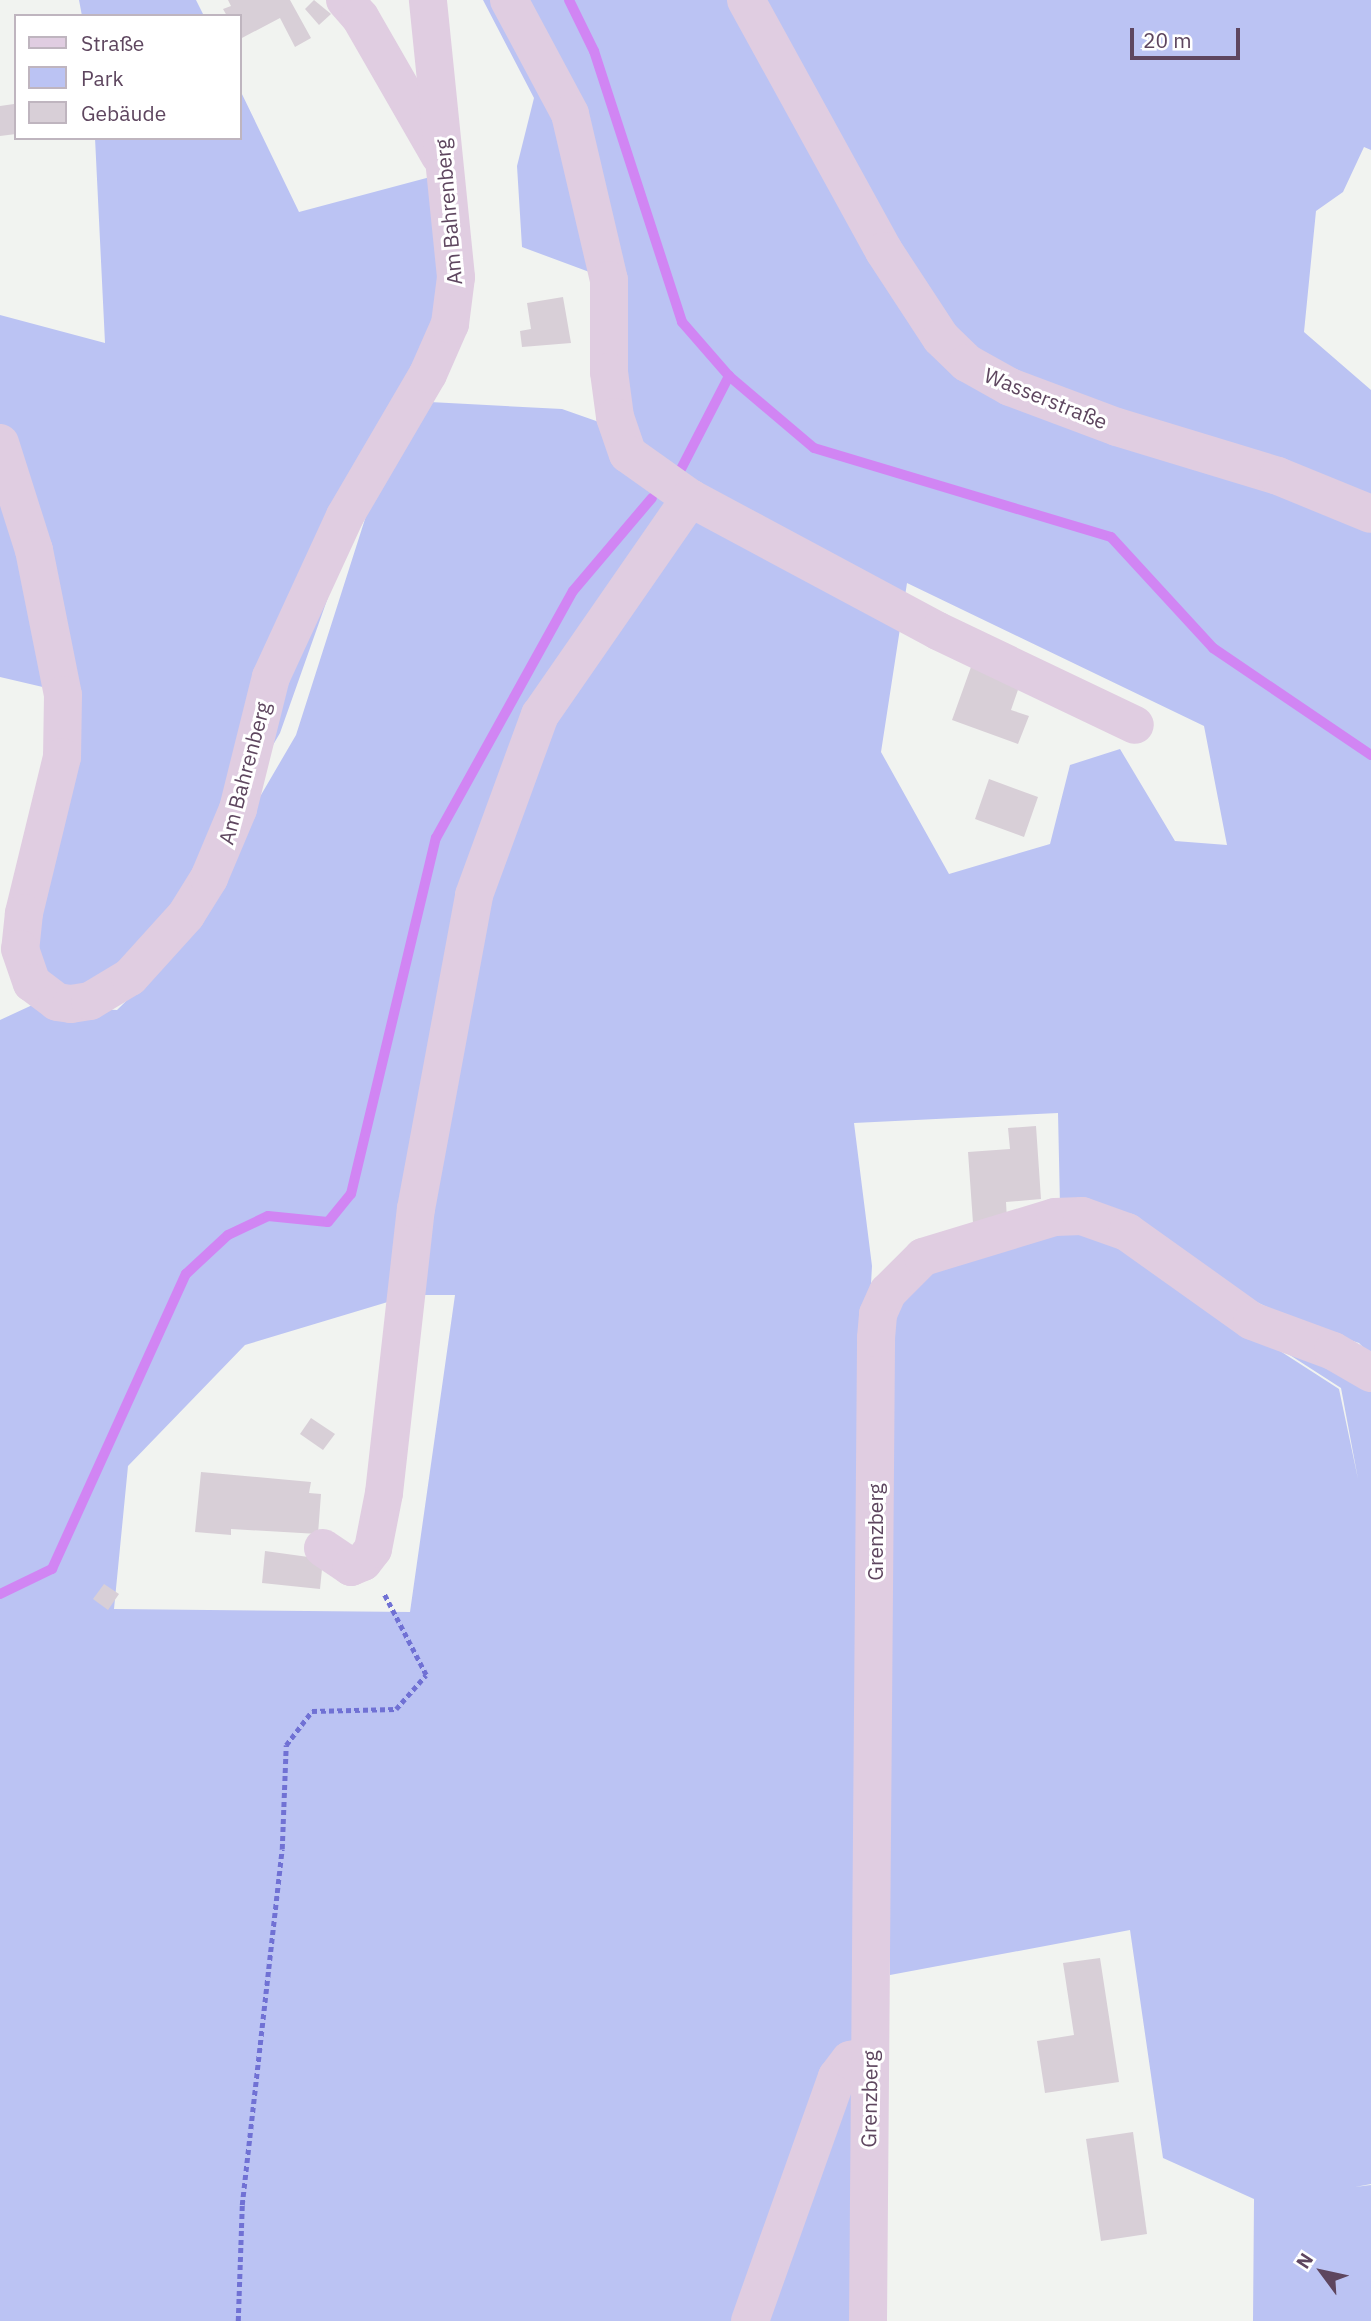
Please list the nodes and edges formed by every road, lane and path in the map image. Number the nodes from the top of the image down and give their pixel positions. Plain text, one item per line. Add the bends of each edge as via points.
1 (345, 0) edge
2 (428, 0) edge
3 (509, 0) edge
4 (746, 0) edge
5 (443, 160) junction
6 (0, 443) edge
7 (690, 498) junction
8 (1371, 514) edge
9 (1135, 725) dead end
10 (1371, 1373) edge
11 (323, 1548) dead end
12 (363, 1562) junction
13 (870, 2056) junction
14 (238, 2321) edge
15 (750, 2321) edge
16 (868, 2321) edge

1 - 5 street via 360,17
2 - 5 street, Am Bahrenberg
3 - 7 street via 570,114 609,280 609,372 615,417 628,454
4 - 8 street, Wasserstraße via 884,251 941,338 967,363 1046,401 1278,476
5 - 6 street, Am Bahrenberg via 456,276 450,324 428,374 345,516 271,677 228,840 186,915 149,960 109,992 71,1004 57,1002 32,983 20,949 24,913 62,757 63,695 34,550
7 - 9 street via 938,631
7 - 12 street via 540,715 474,895 416,1209 384,1493 373,1549
10 - 13 street, Grenzberg via 1333,1351 1252,1321 1127,1232 1082,1216 1055,1217 923,1257 888,1292 878,1314 876,1338
11 - 12 street via 351,1567
12 - 14 path via 426,1675 396,1709 313,1711 286,1745 282,1849 242,2205
13 - 15 street via 850,2060 837,2077
13 - 16 street, Grenzberg

